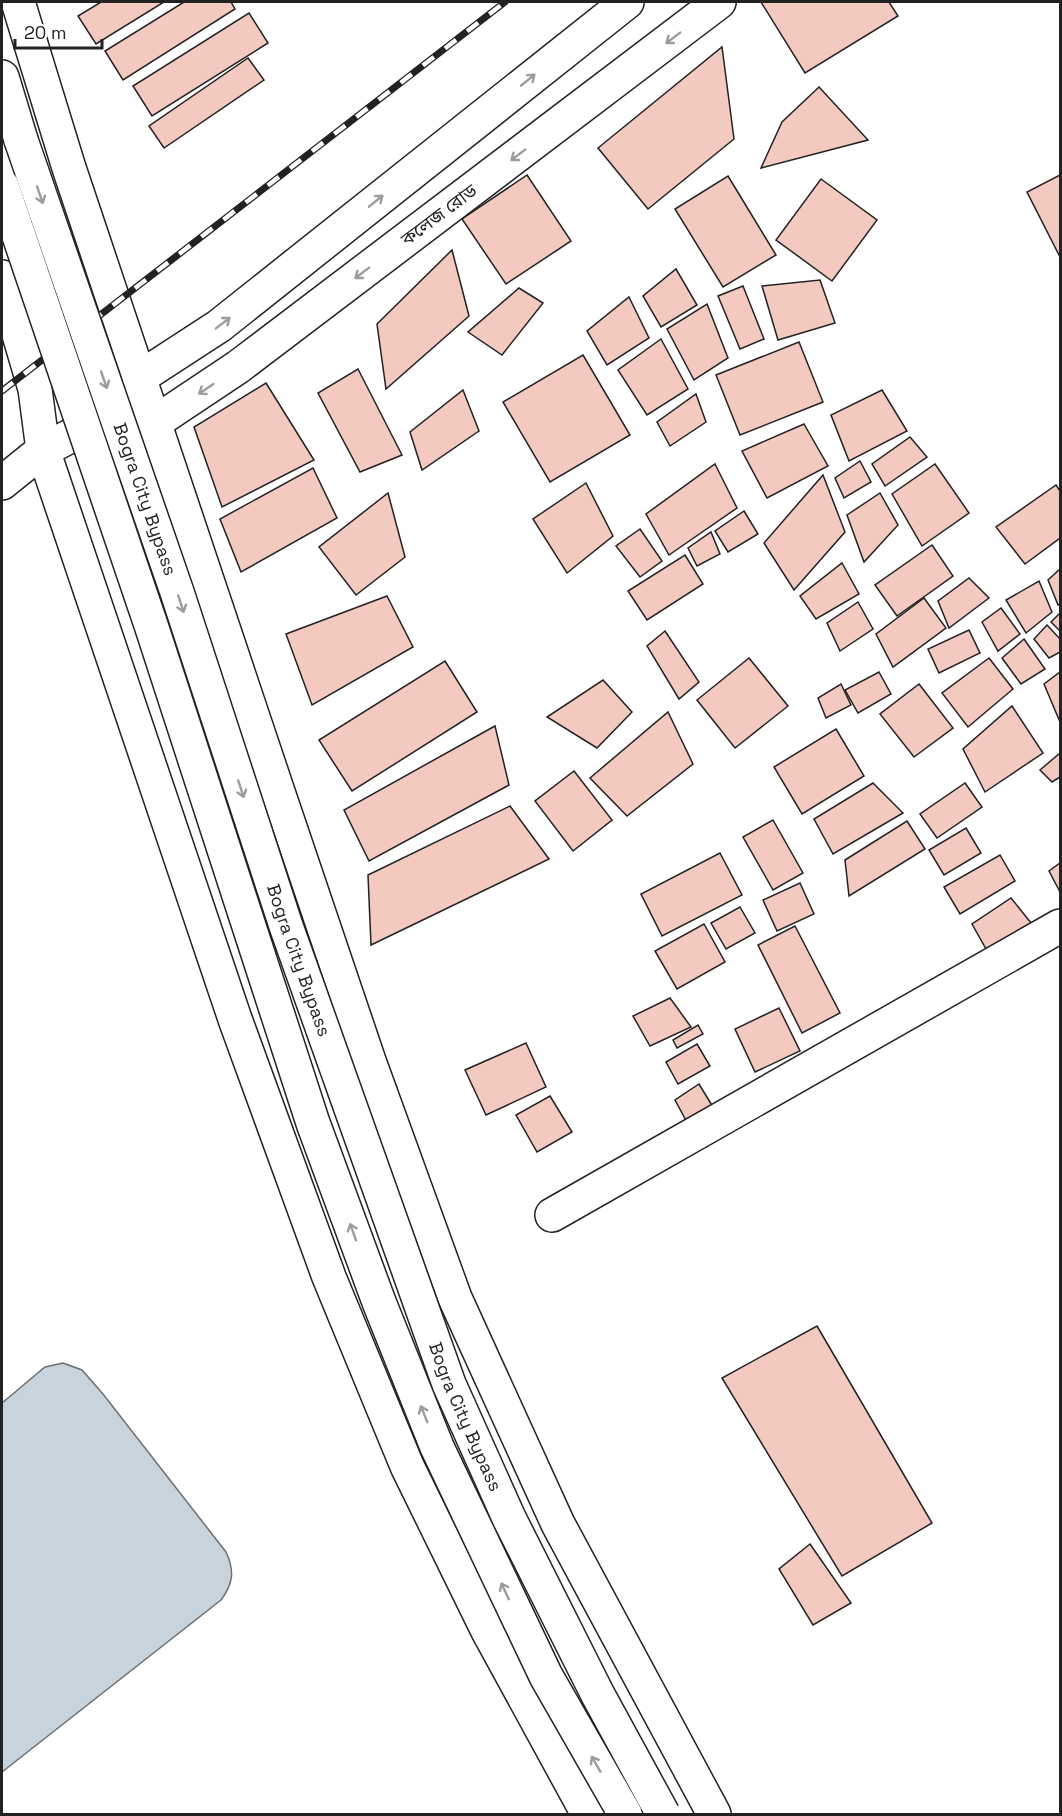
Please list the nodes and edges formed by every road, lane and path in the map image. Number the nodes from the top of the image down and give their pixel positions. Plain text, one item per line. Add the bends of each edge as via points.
1 (18, 2) edge
2 (627, 2) edge
3 (719, 2) edge
4 (2, 77) edge
5 (2, 186) edge
6 (2, 277) edge
7 (146, 400) junction
8 (43, 450) junction
9 (2, 483) edge
10 (1057, 937) edge
11 (552, 1215) dead end
12 (588, 1815) edge
13 (625, 1815) edge
14 (663, 1815) edge
15 (714, 1815) edge

1 - 7 main road
7 -> 2 main road via 219,326
3 -> 7 main road, কলেজ রোড via 238,367
4 -> 14 main road, Bogra City Bypass, bridge via 177,592 285,926 449,1384 514,1529
13 -> 5 main road, Bogra City Bypass, bridge via 546,1676 437,1447 379,1302 313,1123 151,625
6 - 8 main road via 35,389
7 - 8 main road
7 - 15 main road via 369,1061 455,1298 558,1524
8 - 9 main road
8 - 12 main road via 231,1008 329,1277 407,1466 487,1629
10 - 11 main road

